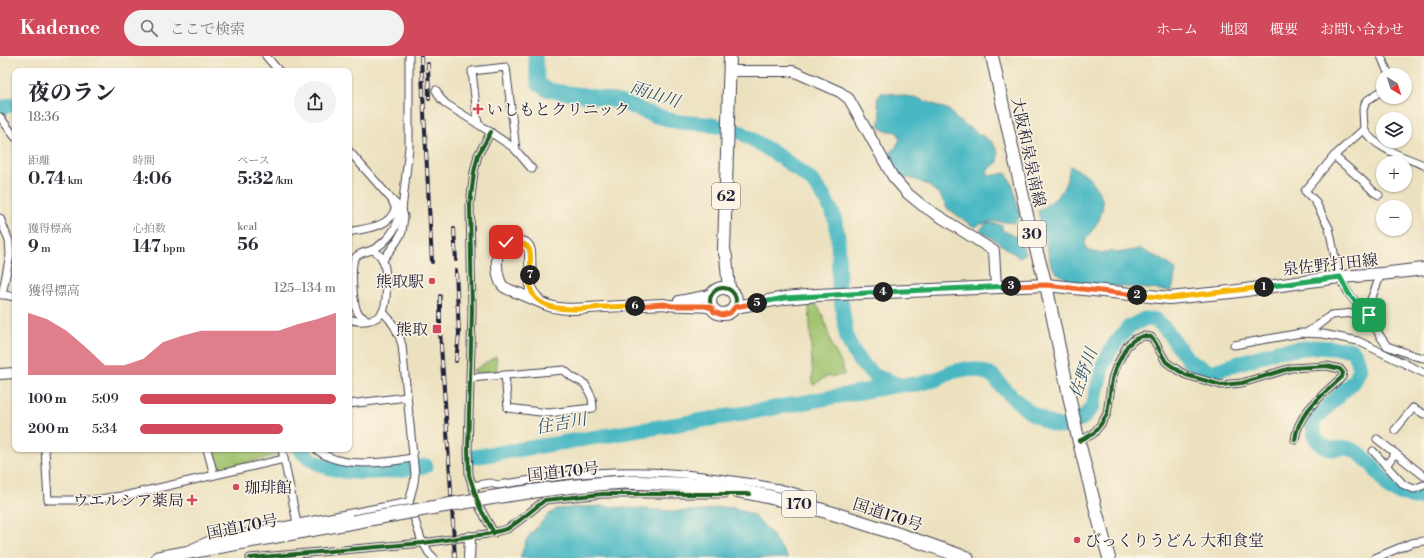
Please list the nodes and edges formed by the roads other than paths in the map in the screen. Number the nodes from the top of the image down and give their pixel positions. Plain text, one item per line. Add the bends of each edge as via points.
1 (266, 56) edge
2 (409, 56) edge
3 (730, 56) edge
4 (992, 56) edge
5 (1381, 56) edge
6 (277, 68) edge
7 (1386, 68) edge
8 (729, 71) junction
9 (436, 90) dead end
10 (1376, 95) edge
11 (0, 117) edge
12 (478, 124) junction
13 (1364, 129) junction
14 (491, 132) junction
15 (12, 133) edge
16 (516, 150) junction
17 (352, 154) edge
18 (1334, 156) junction
19 (1424, 165) edge
20 (532, 169) dead end
21 (1380, 196) dead end
22 (399, 209) junction
23 (0, 218) edge
24 (379, 225) junction
25 (352, 231) edge
26 (388, 238) junction
27 (373, 250) junction
28 (724, 250) junction
29 (383, 260) junction
30 (1424, 269) edge
31 (1381, 274) junction
32 (1340, 277) junction
33 (1046, 285) junction
34 (996, 287) junction
35 (731, 291) junction
36 (713, 293) junction
37 (1, 295) edge
38 (12, 297) edge
39 (785, 298) junction
40 (354, 299) junction
41 (352, 302) edge
42 (540, 302) junction
43 (664, 304) junction
44 (735, 307) junction
45 (712, 308) junction
46 (383, 312) junction
47 (1366, 312) junction
48 (352, 320) edge
49 (368, 320) junction
50 (1305, 333) junction
51 (1234, 345) dead end
52 (1387, 346) junction
53 (1382, 353) junction
54 (1424, 358) edge
55 (1424, 373) edge
56 (0, 374) edge
57 (12, 374) edge
58 (505, 376) junction
59 (470, 378) junction
60 (407, 397) junction
61 (352, 404) edge
62 (1424, 414) edge
63 (1395, 430) dead end
64 (1078, 438) junction
65 (1377, 439) dead end
66 (1295, 440) dead end
67 (1373, 451) dead end
68 (45, 452) edge
69 (208, 452) edge
70 (283, 452) edge
71 (322, 452) edge
72 (1395, 453) junction
73 (412, 458) junction
74 (284, 459) junction
75 (1386, 466) junction
76 (214, 475) junction
77 (1424, 476) edge
78 (1424, 485) edge
79 (472, 486) junction
80 (750, 494) junction
81 (409, 502) junction
82 (822, 510) junction
83 (297, 523) junction
84 (494, 533) junction
85 (470, 537) junction
86 (1424, 542) edge
87 (423, 543) junction
88 (344, 550) junction
89 (168, 557) edge
90 (960, 557) edge
91 (158, 558) edge
92 (250, 558) edge
93 (341, 558) edge
94 (434, 558) edge
95 (469, 558) edge
96 (1109, 558) edge
97 (1375, 558) edge

1 - 6 street
2 - 22 street via 409,147
3 - 8 main road, 62
4 - 33 main road, 大阪和泉泉南線 / 30 via 1029,224
5 - 7 street
8 - 28 main road, 62
8 - 34 street via 793,71 849,99 893,177 907,193 994,251
9 - 12 street via 446,104
10 - 13 street via 1366,101 1363,110
11 - 15 street
12 - 14 street
12 - 16 street via 472,71 506,67
13 - 18 street
13 - 19 street via 1366,135 1388,151
14 - 16 street
14 - 59 street via 478,155 470,205
16 - 20 street
17 - 22 street
18 - 21 street
18 - 32 street via 1305,191 1315,201 1329,228
22 - 24 street
22 - 26 street via 397,223
22 - 29 street via 404,217 402,232
23 - 37 street via 10,241 10,255
24 - 25 street
24 - 26 street via 389,232
26 - 27 street
27 - 29 street
27 - 40 street via 358,254 354,260
28 - 35 main road, 62
28 - 36 main road, 62 via 720,275
29 - 46 street via 386,287
30 - 31 main road, 泉佐野打田線
31 - 32 main road, 泉佐野打田線
31 - 47 street
32 - 33 main road, 泉佐野打田線 via 1170,298
32 - 47 street via 1349,294
33 - 34 main road, 泉佐野打田線
33 - 64 main road, 大阪和泉泉南線 / 30
34 - 39 main road, 泉佐野打田線
35 - 36 main road, 泉佐野打田線 via 721,288
35 - 39 main road, 泉佐野打田線 via 750,296
35 - 44 main road, 62 via 737,301
36 - 43 street via 691,300 670,301
36 - 45 main road, 62 via 710,300
37 - 38 street
39 - 44 main road, 泉佐野打田線
40 - 41 street
40 - 49 street via 357,312
42 - 42 street via 502,286 498,275 498,251 502,244 518,242 528,246 531,290
42 - 43 street via 571,309
43 - 45 street
44 - 45 main road, 泉佐野打田線 via 730,313 722,315 714,312
46 - 49 street via 375,319
46 - 60 street via 388,316 402,345
47 - 50 street via 1330,315
47 - 52 street
48 - 49 street
50 - 51 street
50 - 53 street via 1358,341
52 - 53 street
52 - 54 street
53 - 55 street
56 - 57 street
58 - 58 street via 564,370 585,384 592,398 593,408 548,413 508,408
58 - 59 street
59 - 79 street via 469,475
60 - 61 street
60 - 73 street
62 - 63 street via 1413,408
64 - 66 street via 1093,434 1102,424 1107,414 1116,367 1127,346 1143,336 1151,337 1166,362 1179,371 1221,385 1242,383 1291,368 1327,366 1340,369 1342,376 1309,408 1296,432
64 - 96 main road, 大阪和泉泉南線 / 30
65 - 72 street
67 - 75 street
68 - 76 street via 48,500 92,500 120,496
69 - 76 street
70 - 74 street
71 - 73 street via 336,459 360,463 384,463
72 - 75 street
72 - 77 street
73 - 81 street via 415,475
74 - 76 street
74 - 83 street
75 - 78 street via 1404,485 1414,489
79 - 82 street via 596,473 678,473 718,477 788,490 805,496
79 - 84 street via 480,508
80 - 82 highway, 国道170号 / 170
80 - 84 street via 603,494 545,500 520,520
80 - 89 highway, 国道170号 / 170, bridge via 707,486 625,482 582,485 353,522
81 - 83 street
81 - 87 street
82 - 90 highway, 国道170号 / 170
83 - 89 street via 210,540
84 - 85 street
85 - 87 street
85 - 95 street
86 - 97 street via 1411,543
87 - 88 street
87 - 94 street
88 - 92 street
88 - 93 street
89 - 91 highway, 国道170号 / 170

